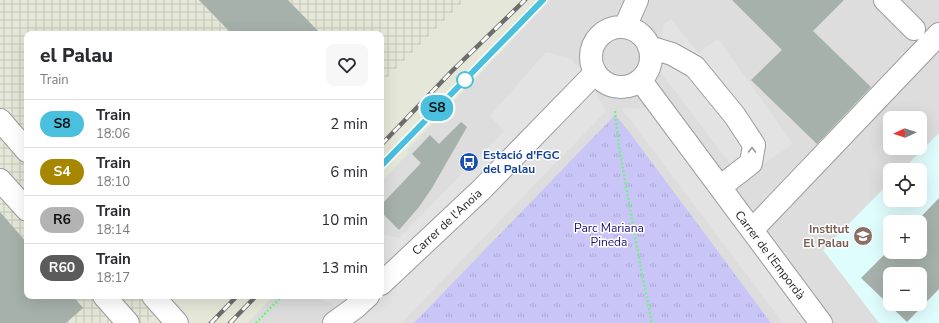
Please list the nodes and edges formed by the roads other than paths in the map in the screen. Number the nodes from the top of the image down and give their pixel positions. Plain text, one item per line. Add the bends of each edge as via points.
1 (637, 0) edge
2 (884, 0) edge
3 (625, 27) junction
4 (914, 29) dead end
5 (939, 34) edge
6 (649, 47) junction
7 (595, 73) junction
8 (641, 81) junction
9 (0, 120) edge
10 (24, 148) edge
11 (0, 180) edge
12 (720, 187) junction
13 (24, 207) edge
14 (752, 230) junction
15 (384, 281) edge
16 (107, 299) edge
17 (156, 299) edge
18 (357, 309) edge
19 (128, 323) edge
20 (176, 323) edge
21 (334, 323) edge
22 (821, 323) edge

1 - 3 street
2 - 4 street
3 - 6 street via 634,30 647,41
3 - 7 street via 608,30 597,39 591,54
5 - 14 street
6 - 8 street via 651,63
12 -> 6 street via 751,163 754,145 735,116 695,67 672,54
7 - 8 street via 603,82 613,87 622,88
7 - 15 street, Carrer de l'Anoia via 481,190
8 - 12 street, Carrer de l'Empordà
9 - 10 street
11 - 13 street
12 - 14 street, Carrer de l'Empordà
14 - 22 street, Carrer de l'Empordà
16 - 19 street
17 - 20 street
18 - 21 street

